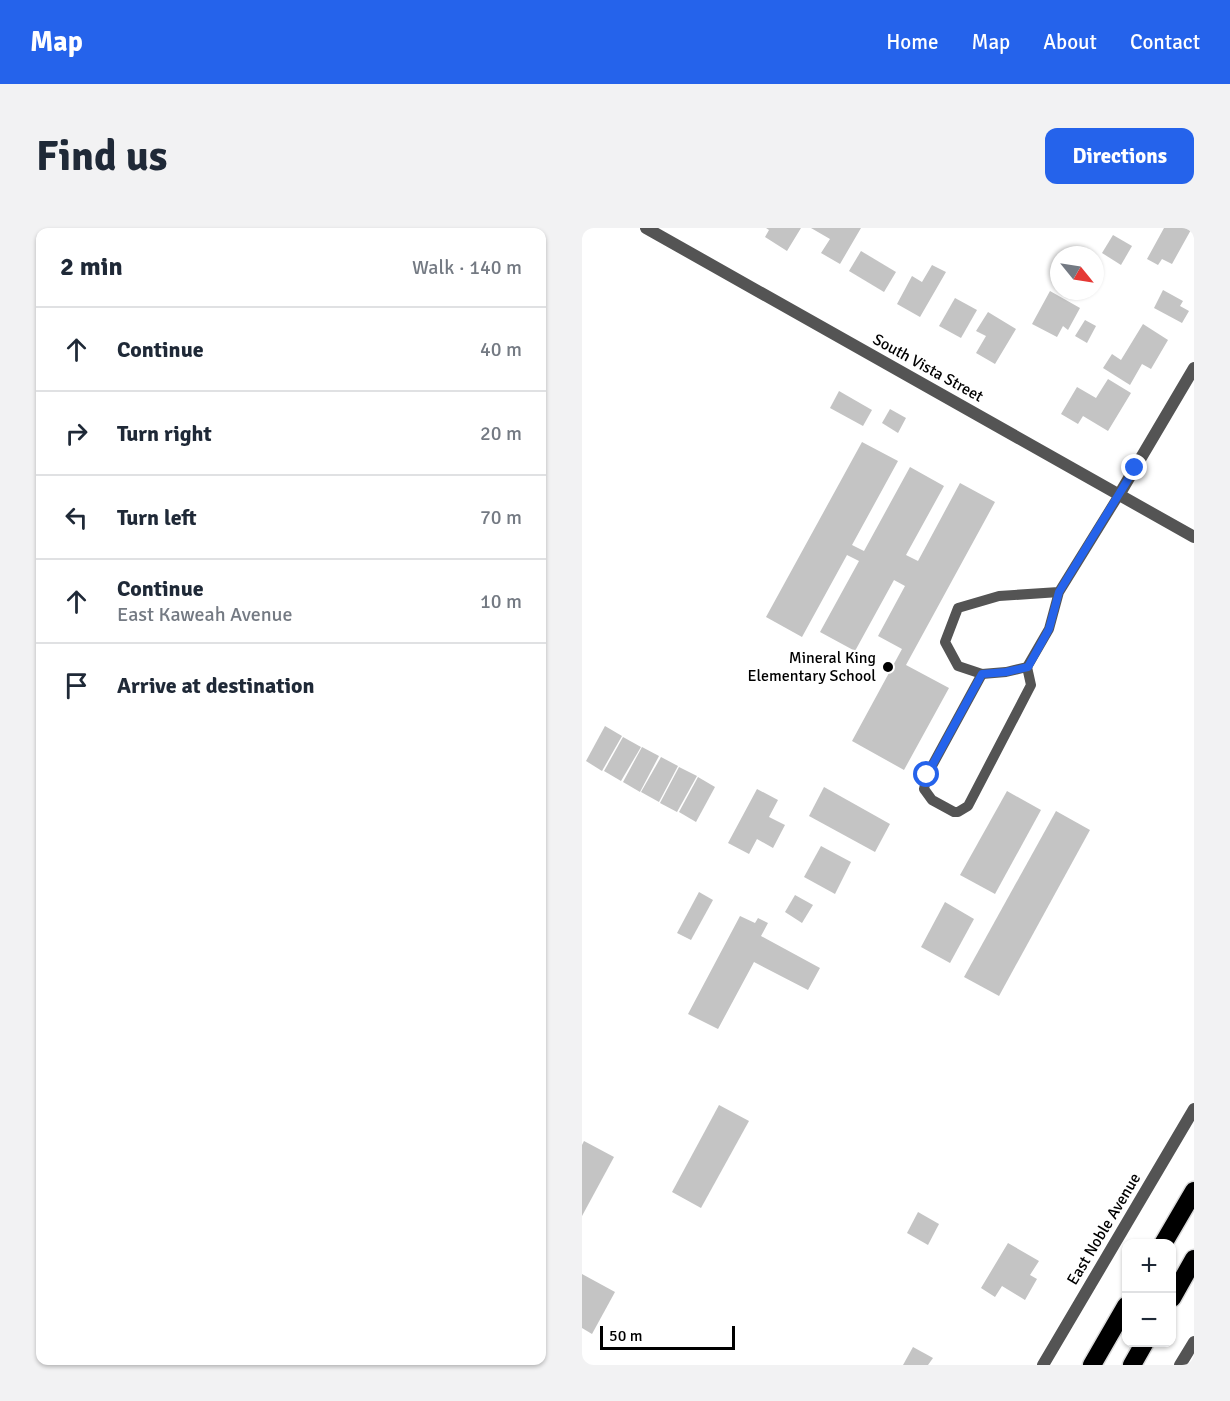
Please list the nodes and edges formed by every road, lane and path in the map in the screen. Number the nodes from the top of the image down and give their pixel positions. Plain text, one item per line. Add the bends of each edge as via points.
1 (646, 228) edge
2 (1194, 368) edge
3 (1119, 495) junction
4 (1194, 537) edge
5 (1059, 592) junction
6 (1028, 667) junction
7 (982, 674) junction
8 (1194, 1109) edge
9 (1194, 1191) edge
10 (1166, 1239) edge
11 (1194, 1259) edge
12 (1175, 1293) edge
13 (1122, 1313) edge
14 (1194, 1342) edge
15 (1142, 1347) edge
16 (1043, 1365) edge
17 (1092, 1365) edge
18 (1132, 1365) edge
19 (1180, 1365) edge

1 - 3 street, South Vista Street
2 - 3 street
3 - 4 street, South Vista Street
3 - 5 lane
5 - 6 lane via 1049,629
5 - 7 lane via 999,596 958,608 945,642 958,666
6 - 7 lane
6 - 7 lane via 1030,685 968,806 954,812 932,800 924,789 927,775
8 - 16 street, East Noble Avenue
9 - 10 highway
11 - 12 highway
13 - 17 highway
14 - 19 street
15 - 18 highway

